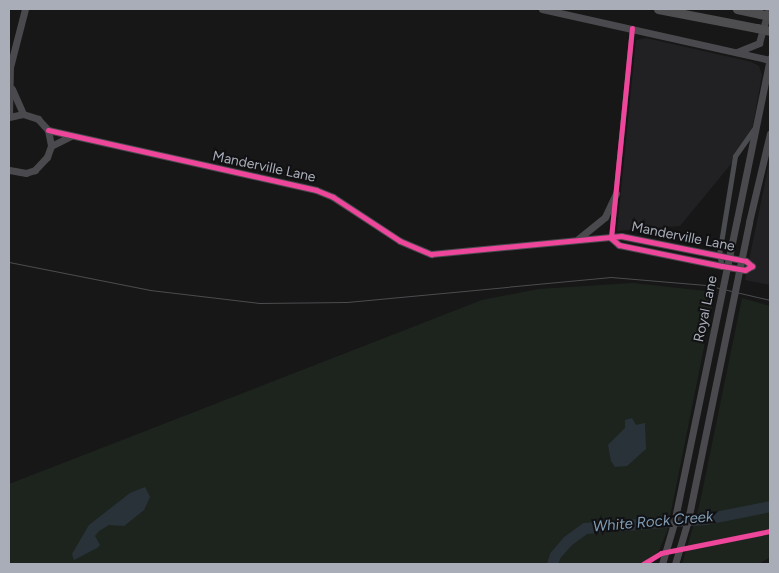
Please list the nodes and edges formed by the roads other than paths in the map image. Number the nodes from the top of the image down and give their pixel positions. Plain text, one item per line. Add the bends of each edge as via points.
1 (25, 9) edge
2 (542, 9) edge
3 (658, 9) edge
4 (736, 9) edge
5 (769, 9) edge
6 (770, 16) edge
7 (632, 28) junction
8 (770, 31) edge
9 (734, 52) junction
10 (770, 59) edge
11 (10, 84) junction
12 (23, 114) junction
13 (9, 115) edge
14 (758, 123) junction
15 (48, 130) junction
16 (770, 132) edge
17 (74, 135) junction
18 (51, 146) junction
19 (9, 170) edge
20 (616, 193) junction
21 (611, 238) junction
22 (576, 240) junction
23 (719, 255) junction
24 (722, 266) junction
25 (662, 564) edge
26 (674, 564) edge

1 - 11 main road via 10,67
2 - 7 main road
3 - 8 highway, bridge
4 - 6 highway, bridge
5 - 9 main road via 759,43
7 - 9 main road
7 - 20 street, Manderville Lane
9 - 10 main road
10 - 14 main road, Royal Lane
11 - 12 main road
11 - 13 main road
12 - 13 main road
12 - 15 main road via 38,119
14 - 23 street, Manderville Lane via 735,156
14 - 25 main road, Royal Lane, bridge via 674,523
15 - 17 main road, Manderville Lane
15 - 18 main road
16 - 26 main road, Royal Lane, bridge via 688,520
17 - 18 main road
17 - 22 main road, Manderville Lane via 316,190 333,197 400,242 431,254
18 - 19 main road via 48,157 34,170
20 - 21 street, Manderville Lane
20 - 22 main road via 605,217
21 - 22 main road, Manderville Lane
21 - 23 main road, Manderville Lane via 621,236
21 - 24 main road, Manderville Lane via 619,245
23 - 24 street, Manderville Lane
23 - 24 main road, Manderville Lane via 746,261 752,266 745,270

